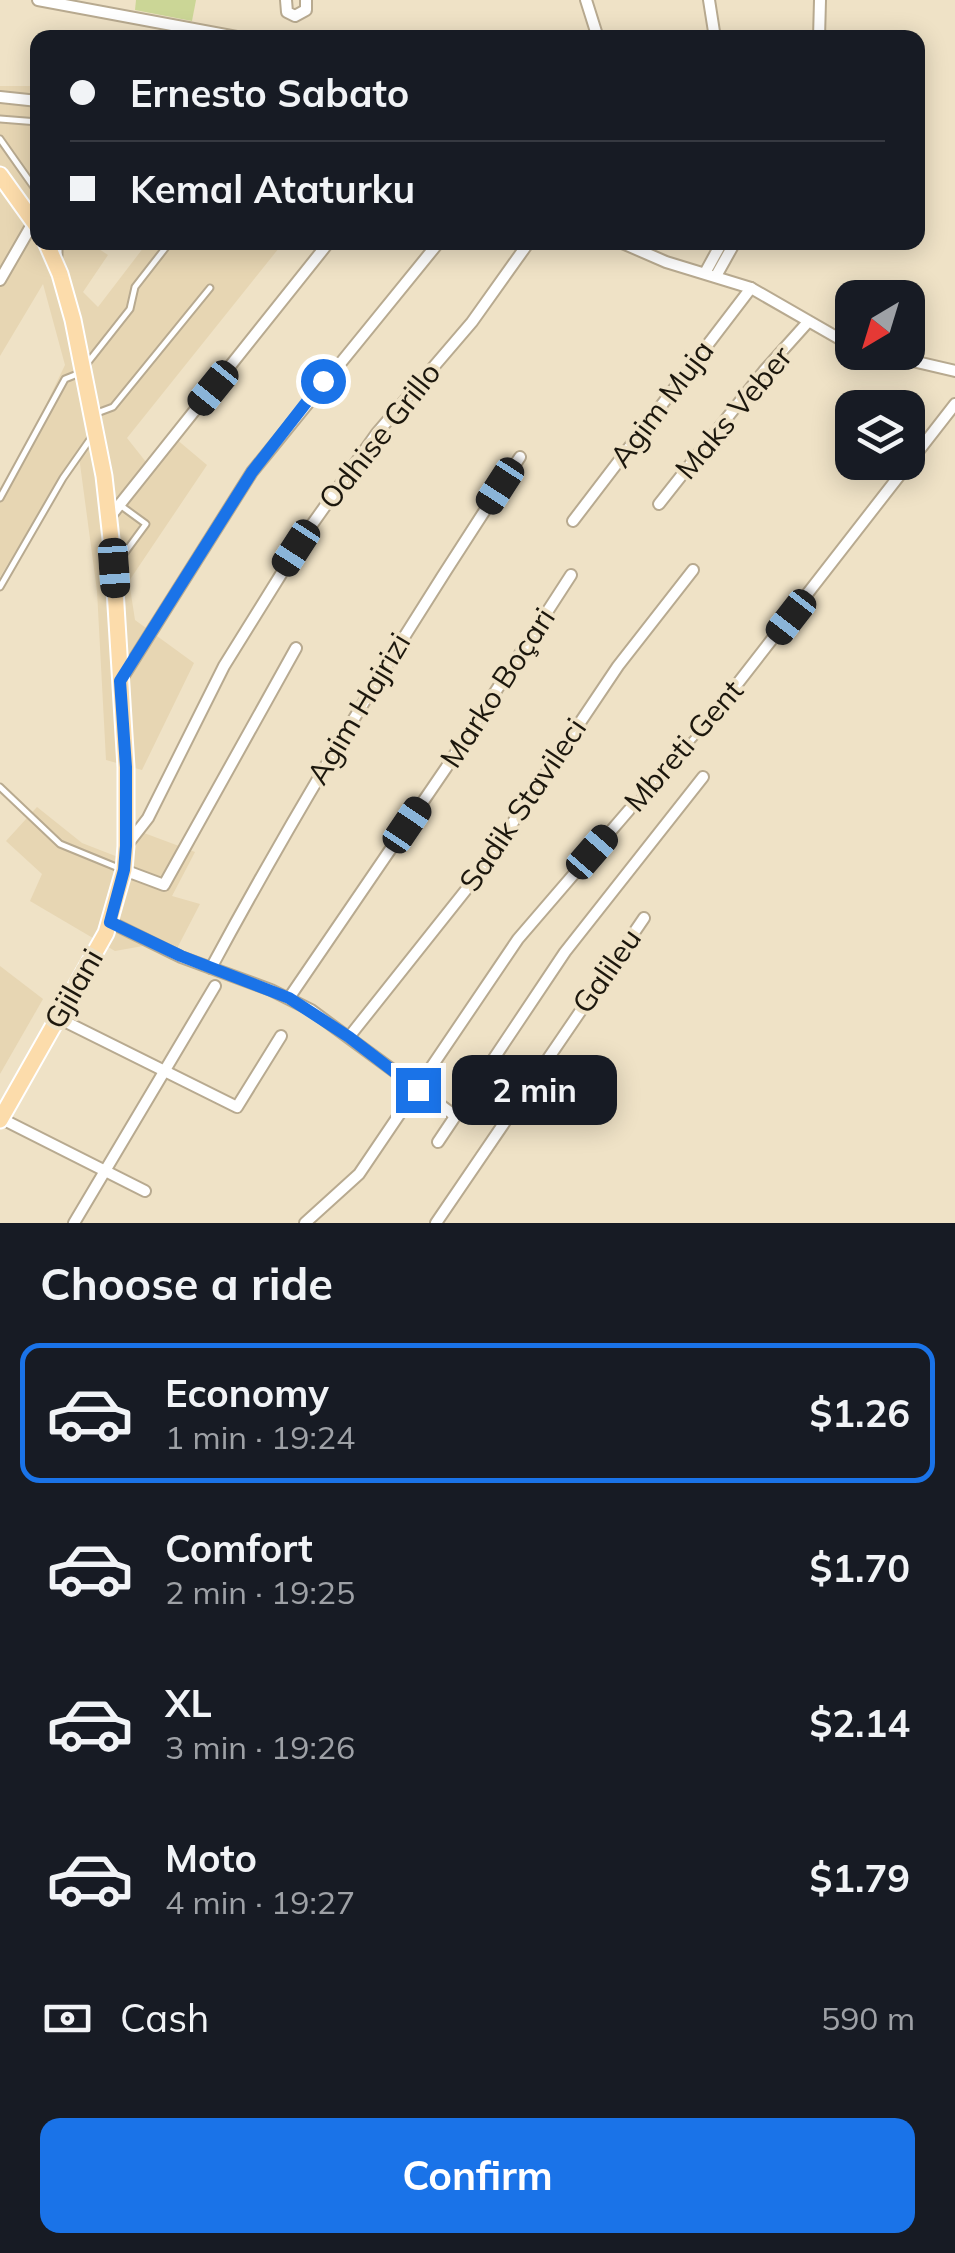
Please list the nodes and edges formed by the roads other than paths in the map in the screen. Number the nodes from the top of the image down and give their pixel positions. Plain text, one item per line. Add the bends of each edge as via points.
1 (38, 0) edge
2 (286, 0) edge
3 (306, 0) edge
4 (586, 0) edge
5 (709, 0) edge
6 (820, 0) edge
7 (182, 30) edge
8 (595, 30) edge
9 (714, 30) edge
10 (818, 30) edge
11 (0, 96) edge
12 (30, 100) edge
13 (0, 120) edge
14 (30, 122) edge
15 (0, 139) edge
16 (0, 175) edge
17 (30, 182) edge
18 (30, 216) edge
19 (30, 233) edge
20 (50, 250) edge
21 (59, 250) edge
22 (164, 250) edge
23 (323, 250) edge
24 (432, 250) edge
25 (523, 250) edge
26 (638, 250) edge
27 (719, 250) edge
28 (729, 250) edge
29 (58, 269) junction
30 (711, 274) junction
31 (0, 280) edge
32 (210, 288) dead end
33 (751, 288) junction
34 (808, 322) junction
35 (835, 337) edge
36 (925, 364) edge
37 (84, 370) junction
38 (955, 371) edge
39 (955, 404) edge
40 (93, 414) junction
41 (96, 431) junction
42 (520, 456) dead end
43 (0, 498) edge
44 (120, 504) junction
45 (659, 504) dead end
46 (109, 518) junction
47 (572, 521) dead end
48 (114, 568) junction
49 (693, 570) dead end
50 (571, 576) dead end
51 (0, 586) edge
52 (296, 648) dead end
53 (120, 681) junction
54 (703, 728) joint
55 (703, 777) dead end
56 (0, 787) edge
57 (629, 810) joint
58 (126, 846) junction
59 (124, 870) junction
60 (644, 918) dead end
61 (110, 922) junction
62 (210, 968) junction
63 (216, 986) dead end
64 (289, 998) junction
65 (58, 1018) junction
66 (281, 1036) dead end
67 (349, 1037) junction
68 (164, 1071) junction
69 (418, 1090) junction
70 (454, 1116) junction
71 (0, 1119) edge
72 (438, 1142) dead end
73 (104, 1173) junction
74 (145, 1191) dead end
75 (74, 1223) edge
76 (306, 1223) edge
77 (436, 1223) edge

1 - 7 street
2 - 3 street via 294,16 306,10
4 - 8 street
5 - 9 street
6 - 10 street
11 - 12 street
13 - 14 lane
15 - 17 lane
16 - 18 main road
19 - 31 street
20 - 29 main road, Gjilani
21 - 29 lane
22 - 37 lane
23 - 44 street
24 - 53 street via 252,472
25 - 58 street, Odhise Grillo via 333,492 246,629 148,818
26 - 30 street
27 - 30 street
28 - 30 street
29 - 37 main road, Gjilani
30 - 33 street
32 - 40 lane via 113,407
33 - 34 street
33 - 47 street, Agim Muja
34 - 35 street
34 - 45 street, Maks Veber
36 - 38 street
37 - 40 main road, Gjilani
37 - 43 lane via 65,380
39 - 54 street, Mbreti Gent
40 - 41 main road, Gjilani
41 - 46 main road, Gjilani
41 - 51 lane
42 - 62 street, Agim Hajrizi via 364,699
44 - 46 street
44 - 48 lane via 146,524
46 - 48 main road, Gjilani
48 - 53 main road, Gjilani
49 - 67 street, Sadik Stavileci via 618,666 478,876
50 - 64 street, Marko Boçari
52 - 59 street via 164,885
53 - 58 main road, Gjilani
54 - 57 lane, Mbreti Gent
55 - 70 street, Mbreti Gent via 565,952
56 - 59 lane via 60,844
57 - 69 street, Mbreti Gent via 518,939
58 - 59 main road, Gjilani
59 - 61 main road, Gjilani
60 - 77 street, Galileu
61 - 62 street
61 - 65 main road, Gjilani
62 - 64 street
63 - 68 street
64 - 67 street
65 - 68 street
65 - 71 main road, Gjilani
66 - 68 street via 238,1107
67 - 69 street
68 - 73 street
69 - 70 street
69 - 76 street, Mbreti Gent via 359,1174
70 - 72 street, Mbreti Gent
71 - 73 street
73 - 74 street
73 - 75 street

